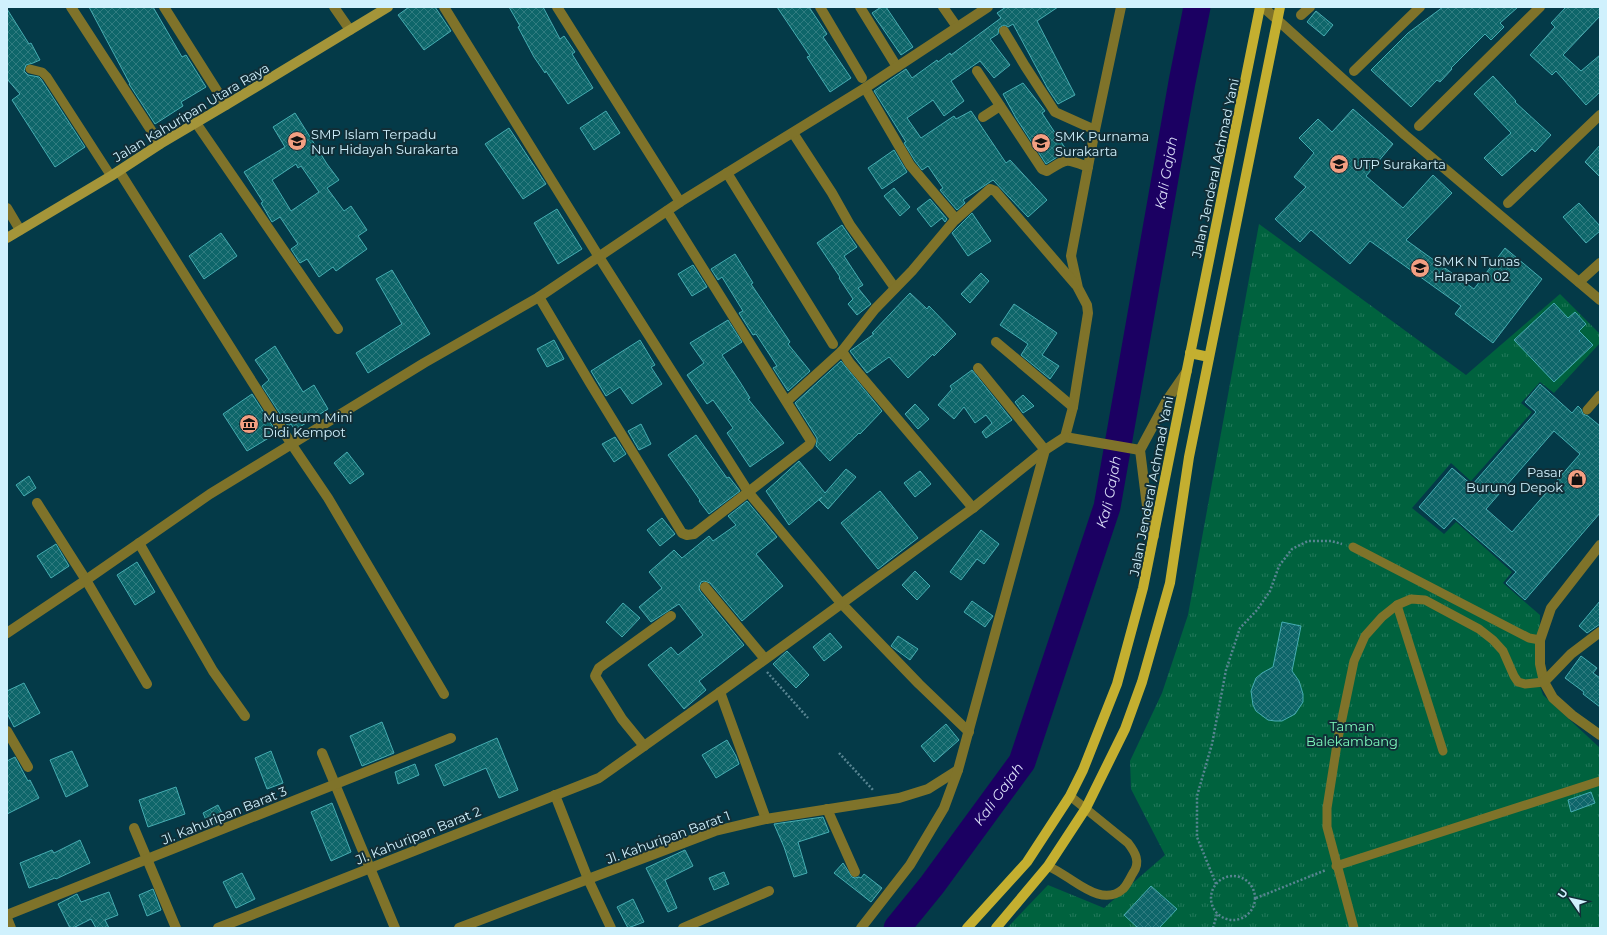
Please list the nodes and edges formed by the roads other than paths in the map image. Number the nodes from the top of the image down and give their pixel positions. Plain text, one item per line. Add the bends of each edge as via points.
1 (71, 7) edge
2 (164, 7) edge
3 (334, 7) edge
4 (388, 7) edge
5 (444, 7) edge
6 (557, 7) edge
7 (820, 7) edge
8 (860, 7) edge
9 (943, 7) edge
10 (988, 7) edge
11 (1121, 7) edge
12 (1262, 7) edge
13 (1280, 7) edge
14 (1310, 7) edge
15 (1420, 7) edge
16 (1540, 7) edge
17 (1301, 15) dead end
18 (1277, 19) junction
19 (957, 27) junction
20 (350, 30) junction
21 (1004, 31) dead end
22 (897, 67) junction
23 (30, 69) dead end
24 (977, 71) dead end
25 (1354, 71) dead end
26 (864, 83) junction
27 (226, 106) junction
28 (1000, 106) junction
29 (1600, 114) edge
30 (982, 117) dead end
31 (196, 123) junction
32 (1419, 126) dead end
33 (1095, 130) junction
34 (792, 133) junction
35 (160, 144) junction
36 (1088, 167) junction
37 (115, 173) junction
38 (727, 173) junction
39 (680, 202) junction
40 (1508, 203) dead end
41 (7, 208) edge
42 (667, 211) junction
43 (956, 219) junction
44 (20, 230) junction
45 (7, 238) edge
46 (599, 257) junction
47 (1600, 263) edge
48 (1579, 282) junction
49 (895, 288) junction
50 (1078, 288) junction
51 (539, 297) junction
52 (1600, 300) edge
53 (338, 329) dead end
54 (996, 342) dead end
55 (833, 344) dead end
56 (842, 351) junction
57 (1190, 353) junction
58 (1209, 357) junction
59 (978, 368) dead end
60 (1187, 370) junction
61 (1600, 395) edge
62 (788, 401) junction
63 (1073, 407) junction
64 (1588, 410) dead end
65 (1065, 437) junction
66 (292, 445) junction
67 (1136, 449) junction
68 (1045, 450) junction
69 (749, 493) junction
70 (37, 503) dead end
71 (973, 508) junction
72 (1154, 536) junction
73 (139, 543) junction
74 (1600, 545) edge
75 (1353, 547) road end
76 (86, 580) junction
77 (705, 587) dead end
78 (841, 603) junction
79 (1397, 605) junction
80 (671, 616) dead end
81 (1600, 632) edge
82 (7, 633) edge
83 (1540, 640) junction
84 (762, 661) junction
85 (1544, 682) junction
86 (147, 684) dead end
87 (720, 692) junction
88 (444, 694) dead end
89 (245, 716) dead end
90 (7, 731) edge
91 (968, 732) junction
92 (1600, 735) edge
93 (451, 738) dead end
94 (641, 749) junction
95 (1443, 751) dead end
96 (322, 753) dead end
97 (28, 767) dead end
98 (958, 770) junction
99 (1600, 781) edge
100 (335, 785) junction
101 (555, 795) junction
102 (1070, 796) junction
103 (1086, 808) junction
104 (827, 809) junction
105 (766, 819) junction
106 (134, 828) dead end
107 (148, 859) junction
108 (1048, 866) junction
109 (1336, 866) junction
110 (370, 868) junction
111 (855, 872) dead end
112 (588, 879) junction
113 (769, 891) dead end
114 (7, 917) edge
115 (11, 928) edge
116 (176, 928) edge
117 (218, 928) edge
118 (395, 928) edge
119 (459, 928) edge
120 (610, 928) edge
121 (683, 928) edge
122 (861, 928) edge
123 (967, 928) edge
124 (996, 928) edge
125 (1354, 928) edge

1 - 35 street
2 - 27 street
3 - 20 street
4 - 20 street, Jalan Kahuripan Utara Raya
5 - 46 street
6 - 39 street
7 - 26 street
8 - 22 street
9 - 19 street
10 - 19 street
11 - 33 street
12 - 18 street
12 - 57 main road, Jalan Jenderal Achmad Yani
13 - 18 main road
14 - 17 street
15 - 25 street
16 - 32 street
18 - 48 street via 1405,135
18 - 58 main road
19 - 22 street
20 - 27 street, Jalan Kahuripan Utara Raya
21 - 33 street via 1055,112
22 - 26 street
23 - 37 lane via 42,72 47,77
24 - 28 street
26 - 34 street
26 - 43 street via 910,165
27 - 31 street, Jalan Kahuripan Utara Raya
28 - 30 street
28 - 36 street via 1042,169 1047,171 1065,160
29 - 40 street
31 - 35 street, Jalan Kahuripan Utara Raya
31 - 53 street
33 - 36 street
34 - 38 street
34 - 49 street via 850,225
35 - 37 street, Jalan Kahuripan Utara Raya
36 - 50 street via 1071,256
37 - 44 street, Jalan Kahuripan Utara Raya
37 - 66 street
38 - 39 street
38 - 55 street
39 - 42 street
41 - 44 street
42 - 46 street
42 - 62 street
43 - 49 street
43 - 50 street via 986,191 995,191
44 - 45 street, Jalan Kahuripan Utara Raya
46 - 51 street
46 - 69 street
47 - 48 street
48 - 52 street
49 - 56 street
50 - 63 street via 1087,305 1088,313
51 - 66 street via 424,363
51 - 69 street via 682,533 694,534
54 - 63 street
56 - 62 street
56 - 71 street
57 - 58 main road
57 - 60 main road, Jalan Jenderal Achmad Yani
58 - 103 main road via 1189,457 1168,590 1142,682 1125,729
59 - 68 street
60 - 67 street
60 - 72 main road, Jalan Jenderal Achmad Yani
61 - 64 lane
62 - 69 street via 811,441
63 - 65 street
65 - 67 street
65 - 68 street, Jl. Kahuripan Barat 2
66 - 73 street via 210,494
66 - 88 street via 350,534
67 - 72 street via 1149,522
68 - 71 street, Jl. Kahuripan Barat 2
68 - 91 street
69 - 78 street
70 - 76 street
71 - 78 street, Jl. Kahuripan Barat 2
72 - 102 main road, Jalan Jenderal Achmad Yani via 1118,684
73 - 76 street
73 - 89 street via 213,671
74 - 83 street via 1551,608
75 - 83 lane via 1529,638
76 - 82 street
76 - 86 street
77 - 84 street
78 - 84 street, Jl. Kahuripan Barat 2
78 - 91 street
79 - 85 lane via 1411,598 1431,603 1480,629 1493,640 1503,652 1518,682
79 - 95 lane
79 - 109 lane via 1365,636 1354,661 1327,808 1326,827
80 - 94 street via 599,668 596,676
81 - 85 street via 1571,654
83 - 85 street via 1540,664
84 - 87 street, Jl. Kahuripan Barat 2
85 - 92 street via 1553,698
87 - 94 street, Jl. Kahuripan Barat 2
87 - 105 street
90 - 97 street
91 - 98 street
93 - 100 street, Jl. Kahuripan Barat 3
94 - 101 street, Jl. Kahuripan Barat 2 via 599,778
96 - 100 street
98 - 104 street, Jl. Kahuripan Barat 1 via 918,793
98 - 122 street via 944,808 914,859
99 - 109 lane
100 - 107 street, Jl. Kahuripan Barat 3
100 - 110 street
101 - 110 street, Jl. Kahuripan Barat 2
101 - 112 street
102 - 103 lane
102 - 123 main road, Jalan Jenderal Achmad Yani via 1027,862
103 - 108 main road
103 - 108 lane via 1128,843 1135,852 1138,862 1135,871 1123,889 1111,895 1099,895
104 - 105 street, Jl. Kahuripan Barat 1
104 - 111 street
105 - 112 street, Jl. Kahuripan Barat 1 via 715,831
106 - 107 street
107 - 114 street, Jl. Kahuripan Barat 3
107 - 116 street
108 - 124 main road
109 - 125 lane
110 - 117 street, Jl. Kahuripan Barat 2
110 - 118 street
112 - 119 street, Jl. Kahuripan Barat 1
112 - 120 street
113 - 121 street
114 - 115 street

